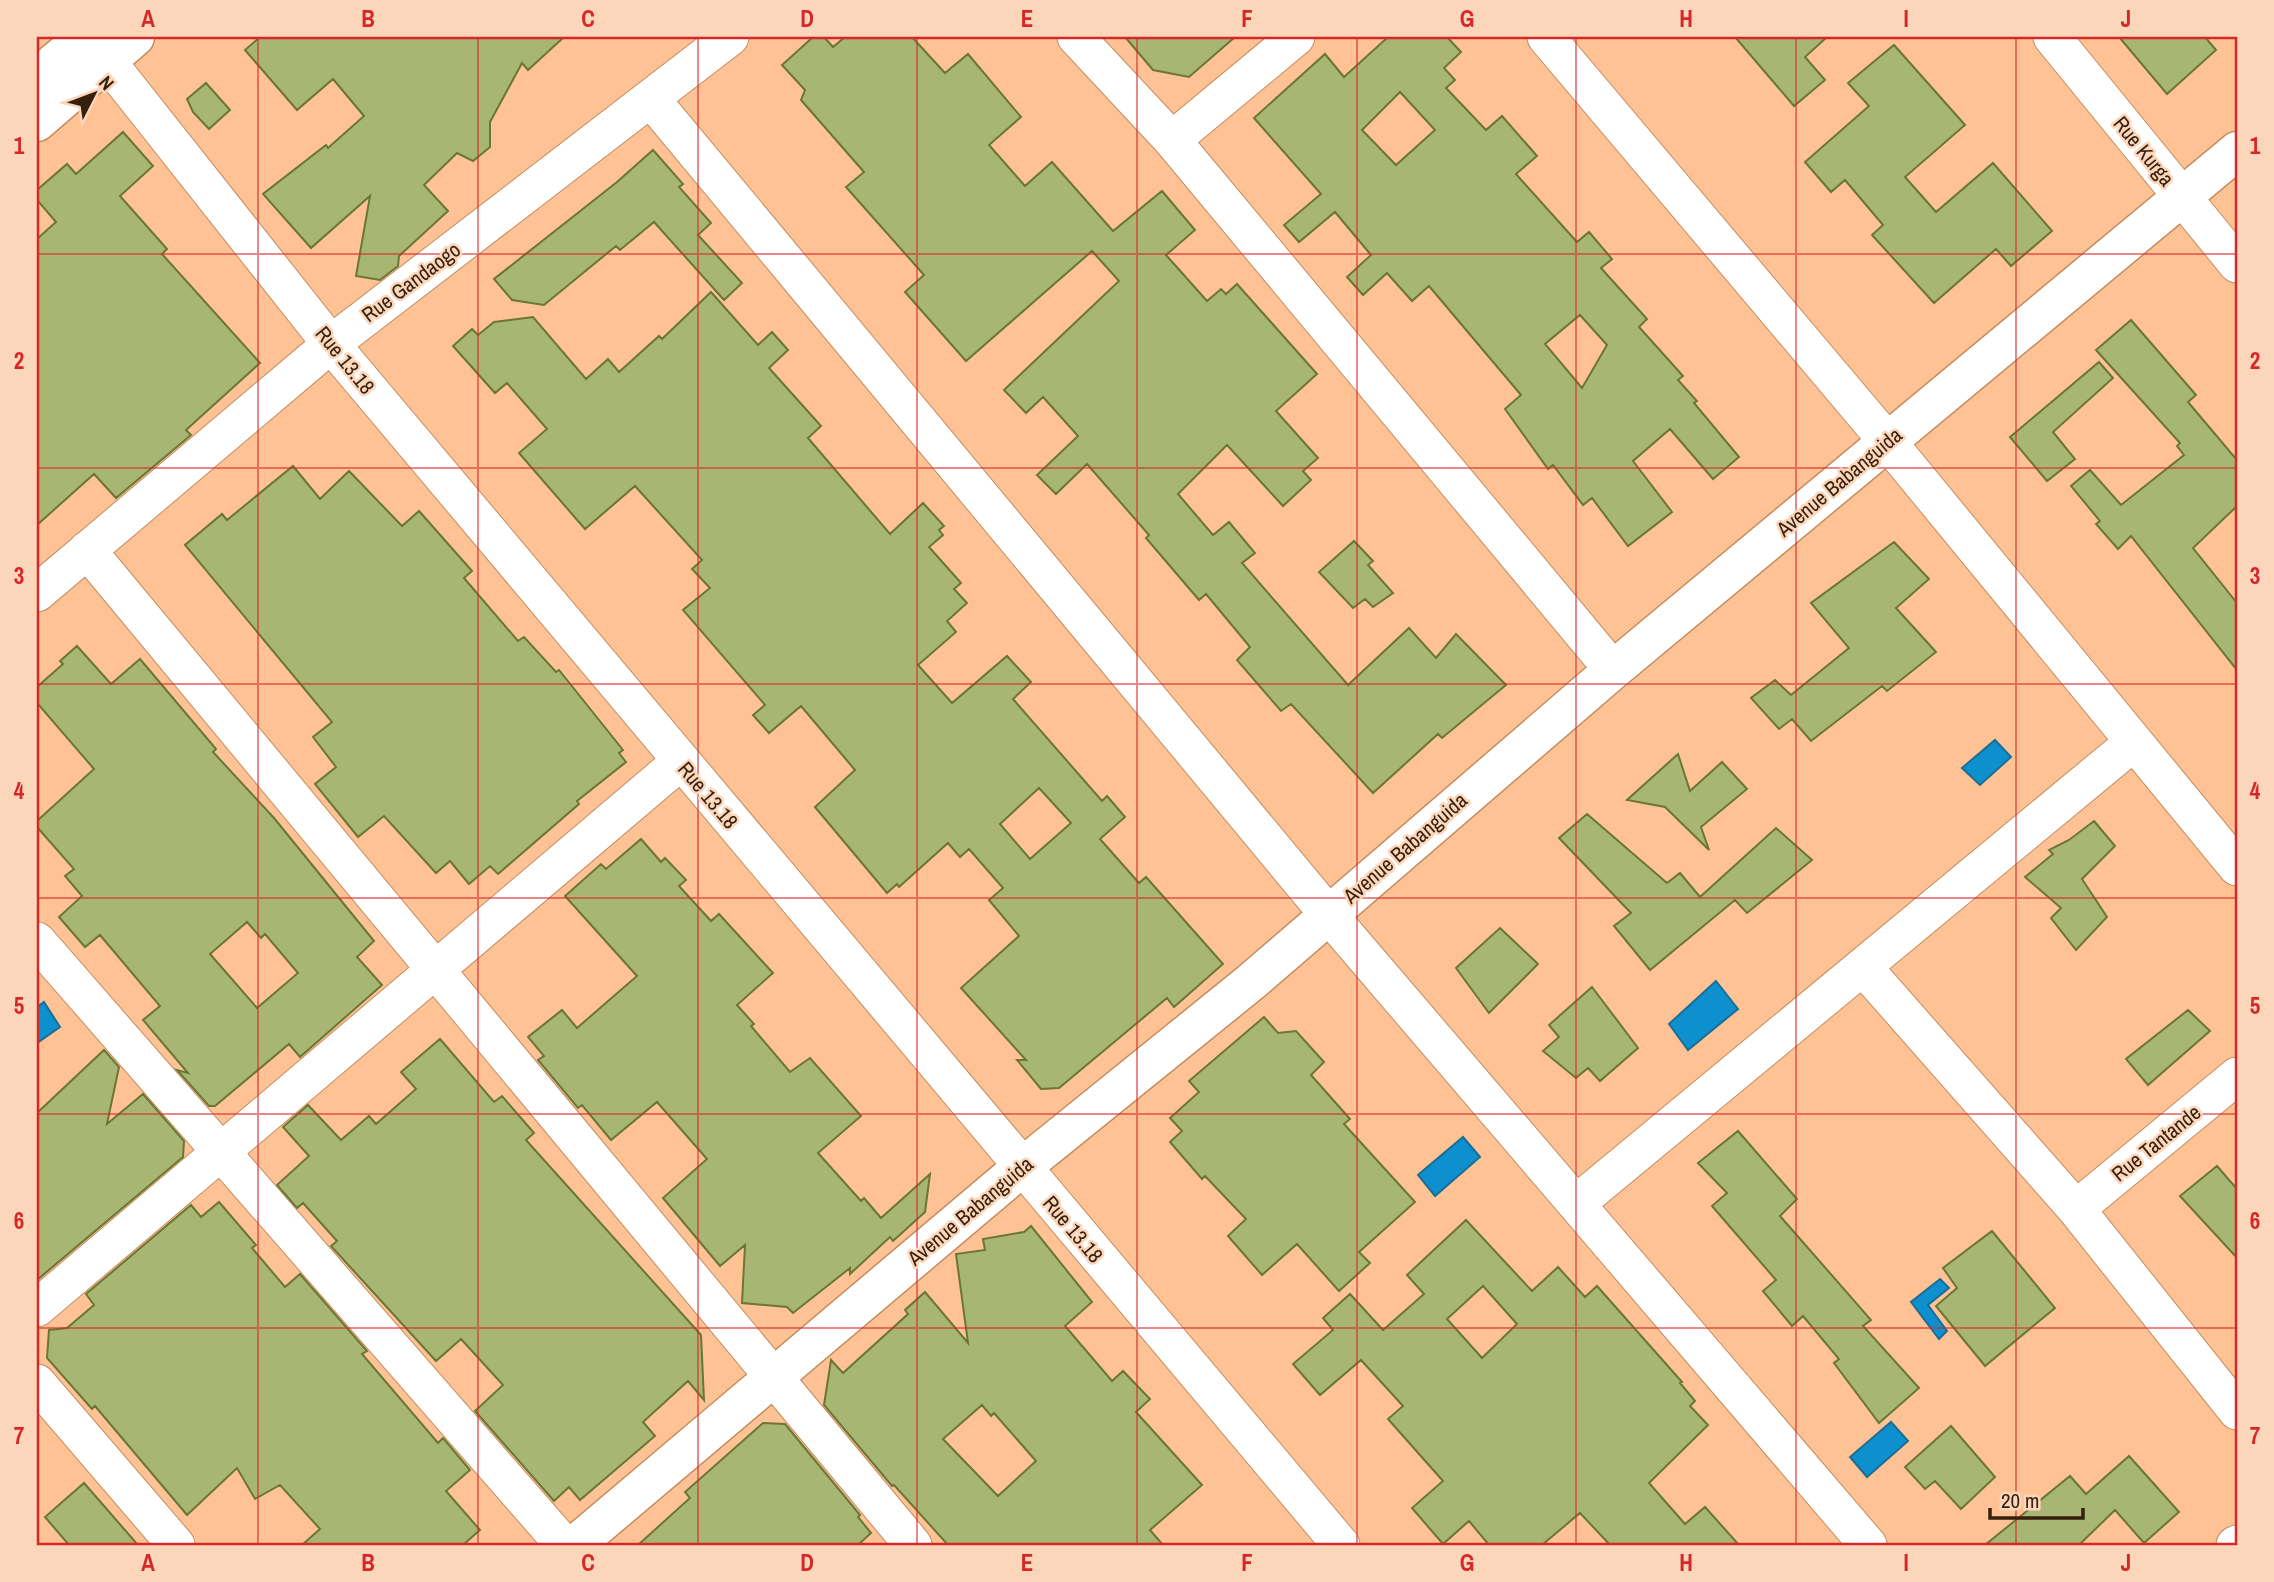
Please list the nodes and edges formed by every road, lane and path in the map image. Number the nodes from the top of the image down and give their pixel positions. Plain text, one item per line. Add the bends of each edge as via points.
1 (135, 37) edge
2 (730, 37) edge
3 (1076, 37) edge
4 (1296, 37) edge
5 (1546, 37) edge
6 (2052, 37) edge
7 (92, 45) edge
8 (37, 77) edge
9 (651, 99) junction
10 (37, 122) edge
11 (1172, 140) junction
12 (2237, 151) edge
13 (2182, 198) junction
14 (2237, 264) edge
15 (331, 344) junction
16 (1887, 441) junction
17 (87, 550) junction
18 (37, 593) edge
19 (1613, 670) junction
20 (2134, 742) junction
21 (680, 762) junction
22 (2237, 867) edge
23 (1328, 914) junction
24 (37, 941) edge
25 (1863, 967) junction
26 (437, 971) junction
27 (2237, 1076) edge
28 (221, 1149) junction
29 (1021, 1168) junction
30 (1577, 1203) junction
31 (2076, 1209) junction
32 (37, 1308) edge
33 (774, 1379) junction
34 (37, 1383) edge
35 (2237, 1411) edge
36 (176, 1545) edge
37 (564, 1545) edge
38 (575, 1545) edge
39 (913, 1545) edge
40 (1341, 1545) edge
41 (1868, 1545) edge

1 - 7 street
2 - 9 street, Rue Gandaogo
3 - 11 street
4 - 11 street
5 - 16 street
6 - 13 street, Rue Kurga
7 - 8 street
7 - 10 street
7 - 15 street, Rue 13.18
9 - 15 street, Rue Gandaogo
9 - 23 street
11 - 19 street
12 - 13 street, Avenue Babanguida
13 - 14 street, Rue Kurga
13 - 16 street, Avenue Babanguida
15 - 17 street, Rue Gandaogo
15 - 21 street, Rue 13.18
16 - 19 street, Avenue Babanguida
16 - 20 street
17 - 18 street, Rue Gandaogo
17 - 26 street
19 - 23 street, Avenue Babanguida
20 - 22 street
20 - 25 street
21 - 26 street
21 - 29 street, Rue 13.18
23 - 29 street, Avenue Babanguida
23 - 30 street
24 - 28 street
25 - 30 street
25 - 31 street
26 - 28 street
26 - 33 street
27 - 31 street, Rue Tantande
28 - 32 street
28 - 37 street
29 - 33 street, Avenue Babanguida
29 - 40 street, Rue 13.18
30 - 41 street
31 - 35 street
33 - 38 street, Avenue Babanguida
33 - 39 street
34 - 36 street

